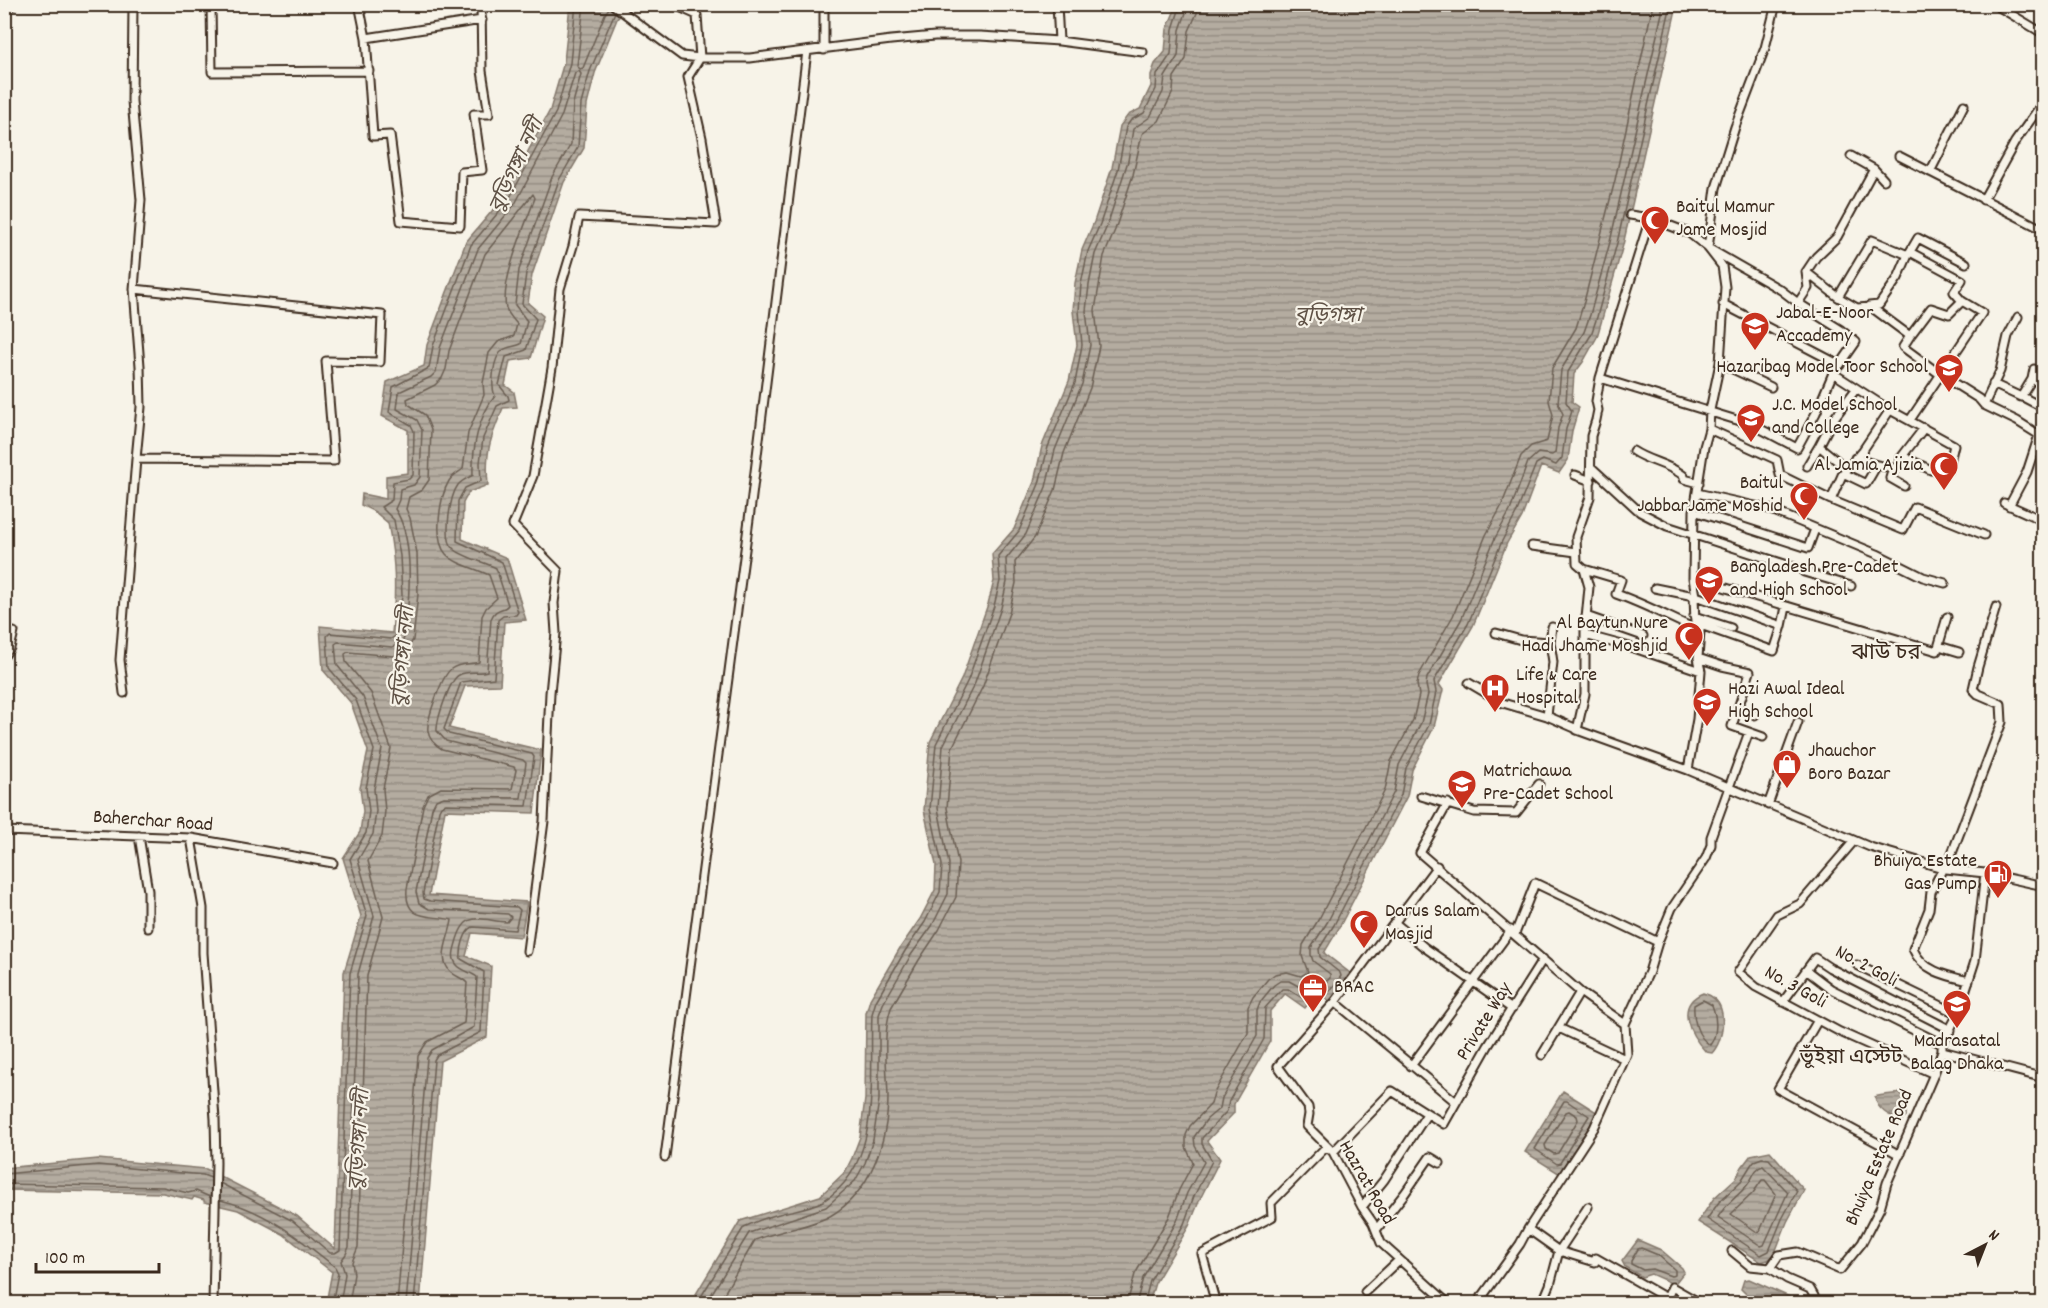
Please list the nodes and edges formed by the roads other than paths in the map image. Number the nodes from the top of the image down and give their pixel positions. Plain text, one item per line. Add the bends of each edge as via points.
1 (15, 4) edge
2 (133, 4) edge
3 (211, 4) edge
4 (358, 4) edge
5 (481, 4) edge
6 (612, 4) edge
7 (677, 4) edge
8 (824, 4) edge
9 (1057, 4) edge
10 (1776, 4) edge
11 (1994, 4) edge
12 (4, 8) edge
13 (482, 20) junction
14 (2043, 34) edge
15 (366, 38) junction
16 (1059, 41) junction
17 (824, 50) junction
18 (807, 51) junction
19 (1143, 52) dead end
20 (700, 58) junction
21 (369, 71) junction
22 (2043, 101) edge
23 (1964, 105) dead end
24 (1851, 156) dead end
25 (1899, 156) dead end
26 (1874, 169) junction
27 (1930, 172) junction
28 (1884, 180) dead end
29 (1983, 200) junction
30 (1630, 215) dead end
31 (1650, 218) junction
32 (2043, 230) edge
33 (1707, 248) junction
34 (1909, 253) junction
35 (1966, 263) dead end
36 (1806, 272) junction
37 (134, 289) junction
38 (1838, 297) junction
39 (1962, 301) junction
40 (1798, 303) junction
41 (1724, 304) junction
42 (1857, 308) junction
43 (2018, 317) dead end
44 (1910, 336) junction
45 (1720, 363) junction
46 (1840, 365) junction
47 (2034, 369) dead end
48 (1833, 373) junction
49 (1941, 375) junction
50 (1600, 378) junction
51 (2032, 379) junction
52 (1993, 384) junction
53 (2043, 385) edge
54 (1771, 387) dead end
55 (1856, 389) junction
56 (2021, 396) junction
57 (1984, 405) junction
58 (2043, 408) edge
59 (1710, 410) junction
60 (1890, 410) junction
61 (1910, 420) junction
62 (1924, 428) junction
63 (1709, 429) junction
64 (2041, 436) edge
65 (1819, 446) junction
66 (1633, 451) dead end
67 (1855, 458) junction
68 (135, 459) junction
69 (1877, 465) junction
70 (1591, 466) junction
71 (1807, 466) dead end
72 (1893, 468) junction
73 (1844, 471) junction
74 (1575, 475) dead end
75 (1890, 478) junction
76 (1591, 481) junction
77 (1699, 483) junction
78 (1904, 486) dead end
79 (1697, 493) junction
80 (1831, 500) junction
81 (1694, 511) junction
82 (2043, 521) edge
83 (1815, 529) junction
84 (1693, 535) junction
85 (1984, 535) dead end
86 (1532, 546) dead end
87 (1576, 552) junction
88 (1584, 569) junction
89 (1693, 578) junction
90 (1945, 583) dead end
91 (1851, 586) dead end
92 (1655, 588) dead end
93 (1695, 596) junction
94 (1786, 607) junction
95 (1996, 607) dead end
96 (1586, 616) junction
97 (1947, 617) dead end
98 (1695, 619) junction
99 (1782, 626) junction
100 (1552, 627) dead end
101 (1731, 628) dead end
102 (1700, 631) junction
103 (14, 632) dead end
104 (1496, 633) dead end
105 (1585, 635) junction
106 (1643, 636) dead end
107 (1550, 642) junction
108 (1939, 646) junction
109 (1959, 652) dead end
110 (4, 656) edge
111 (1698, 658) junction
112 (1701, 671) junction
113 (1469, 683) dead end
114 (124, 693) dead end
115 (1738, 708) junction
116 (1755, 715) dead end
117 (1547, 716) junction
118 (1798, 722) dead end
119 (1577, 729) junction
120 (1749, 732) junction
121 (1763, 737) dead end
122 (1688, 770) junction
123 (1539, 784) dead end
124 (1729, 788) junction
125 (1421, 796) dead end
126 (1448, 804) junction
127 (1768, 805) junction
128 (4, 831) edge
129 (139, 836) junction
130 (191, 838) junction
131 (1854, 840) junction
132 (333, 864) dead end
133 (1437, 866) junction
134 (1944, 869) junction
135 (1985, 873) junction
136 (2043, 886) edge
137 (1395, 923) junction
138 (148, 928) dead end
139 (1513, 932) junction
140 (1658, 942) junction
141 (527, 951) dead end
142 (1543, 959) junction
143 (1857, 965) dead end
144 (1806, 970) junction
145 (1969, 981) junction
146 (1472, 982) junction
147 (1580, 992) junction
148 (1335, 1002) junction
149 (1783, 1002) junction
150 (1512, 1009) junction
151 (1958, 1014) junction
152 (1818, 1020) junction
153 (1625, 1024) junction
154 (1559, 1028) junction
155 (1951, 1030) junction
156 (1942, 1047) junction
157 (1542, 1055) dead end
158 (1624, 1059) junction
159 (1411, 1066) junction
160 (1934, 1074) junction
161 (2043, 1078) edge
162 (1456, 1102) junction
163 (1427, 1114) junction
164 (1330, 1149) junction
165 (1900, 1155) junction
166 (665, 1157) dead end
167 (1440, 1163) dead end
168 (1362, 1207) junction
169 (1588, 1207) dead end
170 (1528, 1229) junction
171 (1376, 1230) junction
172 (1559, 1251) junction
173 (1732, 1251) dead end
174 (1399, 1260) junction
175 (1770, 1268) junction
176 (1365, 1292) dead end
177 (1661, 1295) junction
178 (1482, 1296) junction
179 (213, 1304) edge
180 (1216, 1304) edge
181 (1449, 1304) edge
182 (1477, 1304) edge
183 (1492, 1304) edge
184 (1542, 1304) edge
185 (1659, 1304) edge
186 (1702, 1304) edge
187 (1815, 1304) edge

1 - 12 street
2 - 37 street via 132,101 141,200
3 - 21 street via 212,72
4 - 15 street
5 - 13 street
6 - 20 street via 681,56
7 - 20 street via 697,15
8 - 17 street
9 - 16 street
10 - 33 street via 1716,188
11 - 14 street
13 - 15 street
13 - 21 street via 482,71 489,114 474,114 482,170 462,172 460,226 400,221 390,135 373,136
15 - 21 street
16 - 17 street via 935,36
16 - 19 street
17 - 18 street
18 - 20 street via 750,58
18 - 166 street
20 - 141 street via 688,76 716,224 579,217 560,289 552,368 533,476 513,525 558,571 544,821
22 - 29 street
23 - 27 street
24 - 26 street
25 - 27 street
26 - 28 street
26 - 36 street via 1837,237
27 - 29 street
29 - 32 street
30 - 31 street
31 - 33 street via 1689,233
31 - 50 street
33 - 40 street
33 - 41 street via 1722,266
34 - 35 street via 1917,238
34 - 38 street via 1872,240
34 - 39 street via 1962,280 1954,291
34 - 42 street via 1879,305
36 - 38 street
36 - 40 street via 1808,288
37 - 68 street via 141,366
37 - 68 street via 382,315 380,362 326,361 334,461
38 - 42 street
39 - 44 street via 1949,314 1931,308
39 - 49 street via 1982,313
40 - 46 street via 1856,342
41 - 45 street
41 - 46 street
42 - 44 street via 1871,307
43 - 52 street via 2007,336 2000,371
44 - 49 street via 1903,347
45 - 54 street
45 - 59 street
46 - 48 street
47 - 51 street
48 - 55 street
48 - 59 street via 1797,448 1753,425
49 - 57 street
49 - 61 street
50 - 59 street
50 - 70 street
51 - 53 street
51 - 56 street
52 - 56 street
52 - 57 street
55 - 60 street
55 - 65 street
56 - 58 street
57 - 64 street
59 - 63 street
60 - 61 street
60 - 67 street
61 - 62 street
62 - 72 street
62 - 75 street via 1954,445 1948,470 1931,470 1904,457
63 - 77 street
63 - 80 street via 1777,460 1780,475
64 - 82 street via 2027,472 2006,504
65 - 71 street
65 - 73 street
66 - 77 street via 1675,468 1684,479
67 - 69 street
67 - 73 street
68 - 114 street via 120,660
69 - 72 street
69 - 73 street via 1866,484
70 - 76 street
70 - 84 street via 1640,512
72 - 75 street
73 - 80 street
74 - 76 street
75 - 78 street
76 - 87 street via 1590,497 1576,537
77 - 79 street
79 - 81 street
79 - 83 street via 1769,509
80 - 85 street via 1903,530 1915,507
81 - 83 street via 1808,548
81 - 84 street
83 - 90 street
84 - 89 street
84 - 91 street
86 - 87 street
87 - 88 street via 1576,563
88 - 96 street via 1589,587
88 - 102 street via 1620,580 1616,594
89 - 93 street
89 - 94 street
92 - 93 street
93 - 98 street
93 - 99 street
94 - 99 street
94 - 108 street via 1938,651
95 - 134 street via 1973,689 2001,704 2002,722
96 - 105 street
96 - 106 street
97 - 108 street
98 - 99 street via 1774,651
98 - 101 street
98 - 102 street
100 - 107 street
102 - 111 street
103 - 110 street
104 - 107 street
105 - 112 street
105 - 119 street via 1585,694
107 - 117 street via 1553,662
108 - 109 street
111 - 112 street
111 - 115 street via 1750,672
112 - 122 street
113 - 117 street via 1503,703
115 - 116 street
115 - 120 street via 1732,726
117 - 119 street
118 - 127 street
119 - 122 street
120 - 121 street
120 - 124 street
122 - 124 street
123 - 126 street via 1516,813 1474,812
124 - 127 street
124 - 140 street via 1706,858 1672,908
125 - 126 street
126 - 133 street via 1420,853
127 - 131 street
128 - 129 street, Baherchar Road
129 - 130 street, Baherchar Road
129 - 138 street via 148,891
130 - 132 street, Baherchar Road
130 - 179 street via 203,908 216,1163
131 - 134 street
131 - 149 street, No. 3 Goli via 1800,904 1777,915 1738,972
133 - 137 street
133 - 139 street
134 - 135 street
134 - 145 street via 1931,892 1929,909 1913,950 1918,961
135 - 136 street
135 - 145 street, Bhuiya Estate Road via 1975,961
137 - 146 street
137 - 148 street
139 - 140 street via 1535,883
139 - 142 street
139 - 146 street
140 - 153 street
142 - 147 street
142 - 150 street, Private Way
143 - 151 street
144 - 149 street, No. 2 Goli
144 - 155 street, No. 2 Goli via 1815,958
144 - 156 street via 1831,989
145 - 151 street, Bhuiya Estate Road
146 - 150 street
146 - 159 street
147 - 153 street
147 - 154 street
148 - 159 street
148 - 164 street, Hazrat Road via 1278,1066 1308,1107 1306,1126
149 - 152 street, No. 3 Goli
150 - 162 street, Private Way
151 - 155 street, Bhuiya Estate Road
152 - 160 street, No. 3 Goli
152 - 165 street via 1778,1089
153 - 158 street
154 - 157 street
154 - 158 street
155 - 156 street, Bhuiya Estate Road
156 - 160 street, Bhuiya Estate Road
156 - 161 street
158 - 170 street via 1594,1128
159 - 162 street
160 - 165 street, Bhuiya Estate Road
162 - 163 street, Private Way via 1444,1124
163 - 164 street via 1392,1091
163 - 168 street
164 - 168 street, Hazrat Road
164 - 180 street via 1271,1203 1272,1217 1202,1254
165 - 175 street, Bhuiya Estate Road via 1862,1243 1840,1270 1798,1252 1779,1255
167 - 171 street via 1430,1157
168 - 171 street, Hazrat Road
169 - 172 street
170 - 172 street
170 - 178 street
171 - 174 street, Hazrat Road via 1381,1243
172 - 177 street via 1595,1262 1596,1258
172 - 184 street
173 - 175 street via 1750,1266
174 - 176 street
174 - 181 street, Hazrat Road
175 - 187 street via 1810,1289
177 - 185 street
177 - 186 street via 1667,1298 1672,1287
178 - 182 street
178 - 183 street

